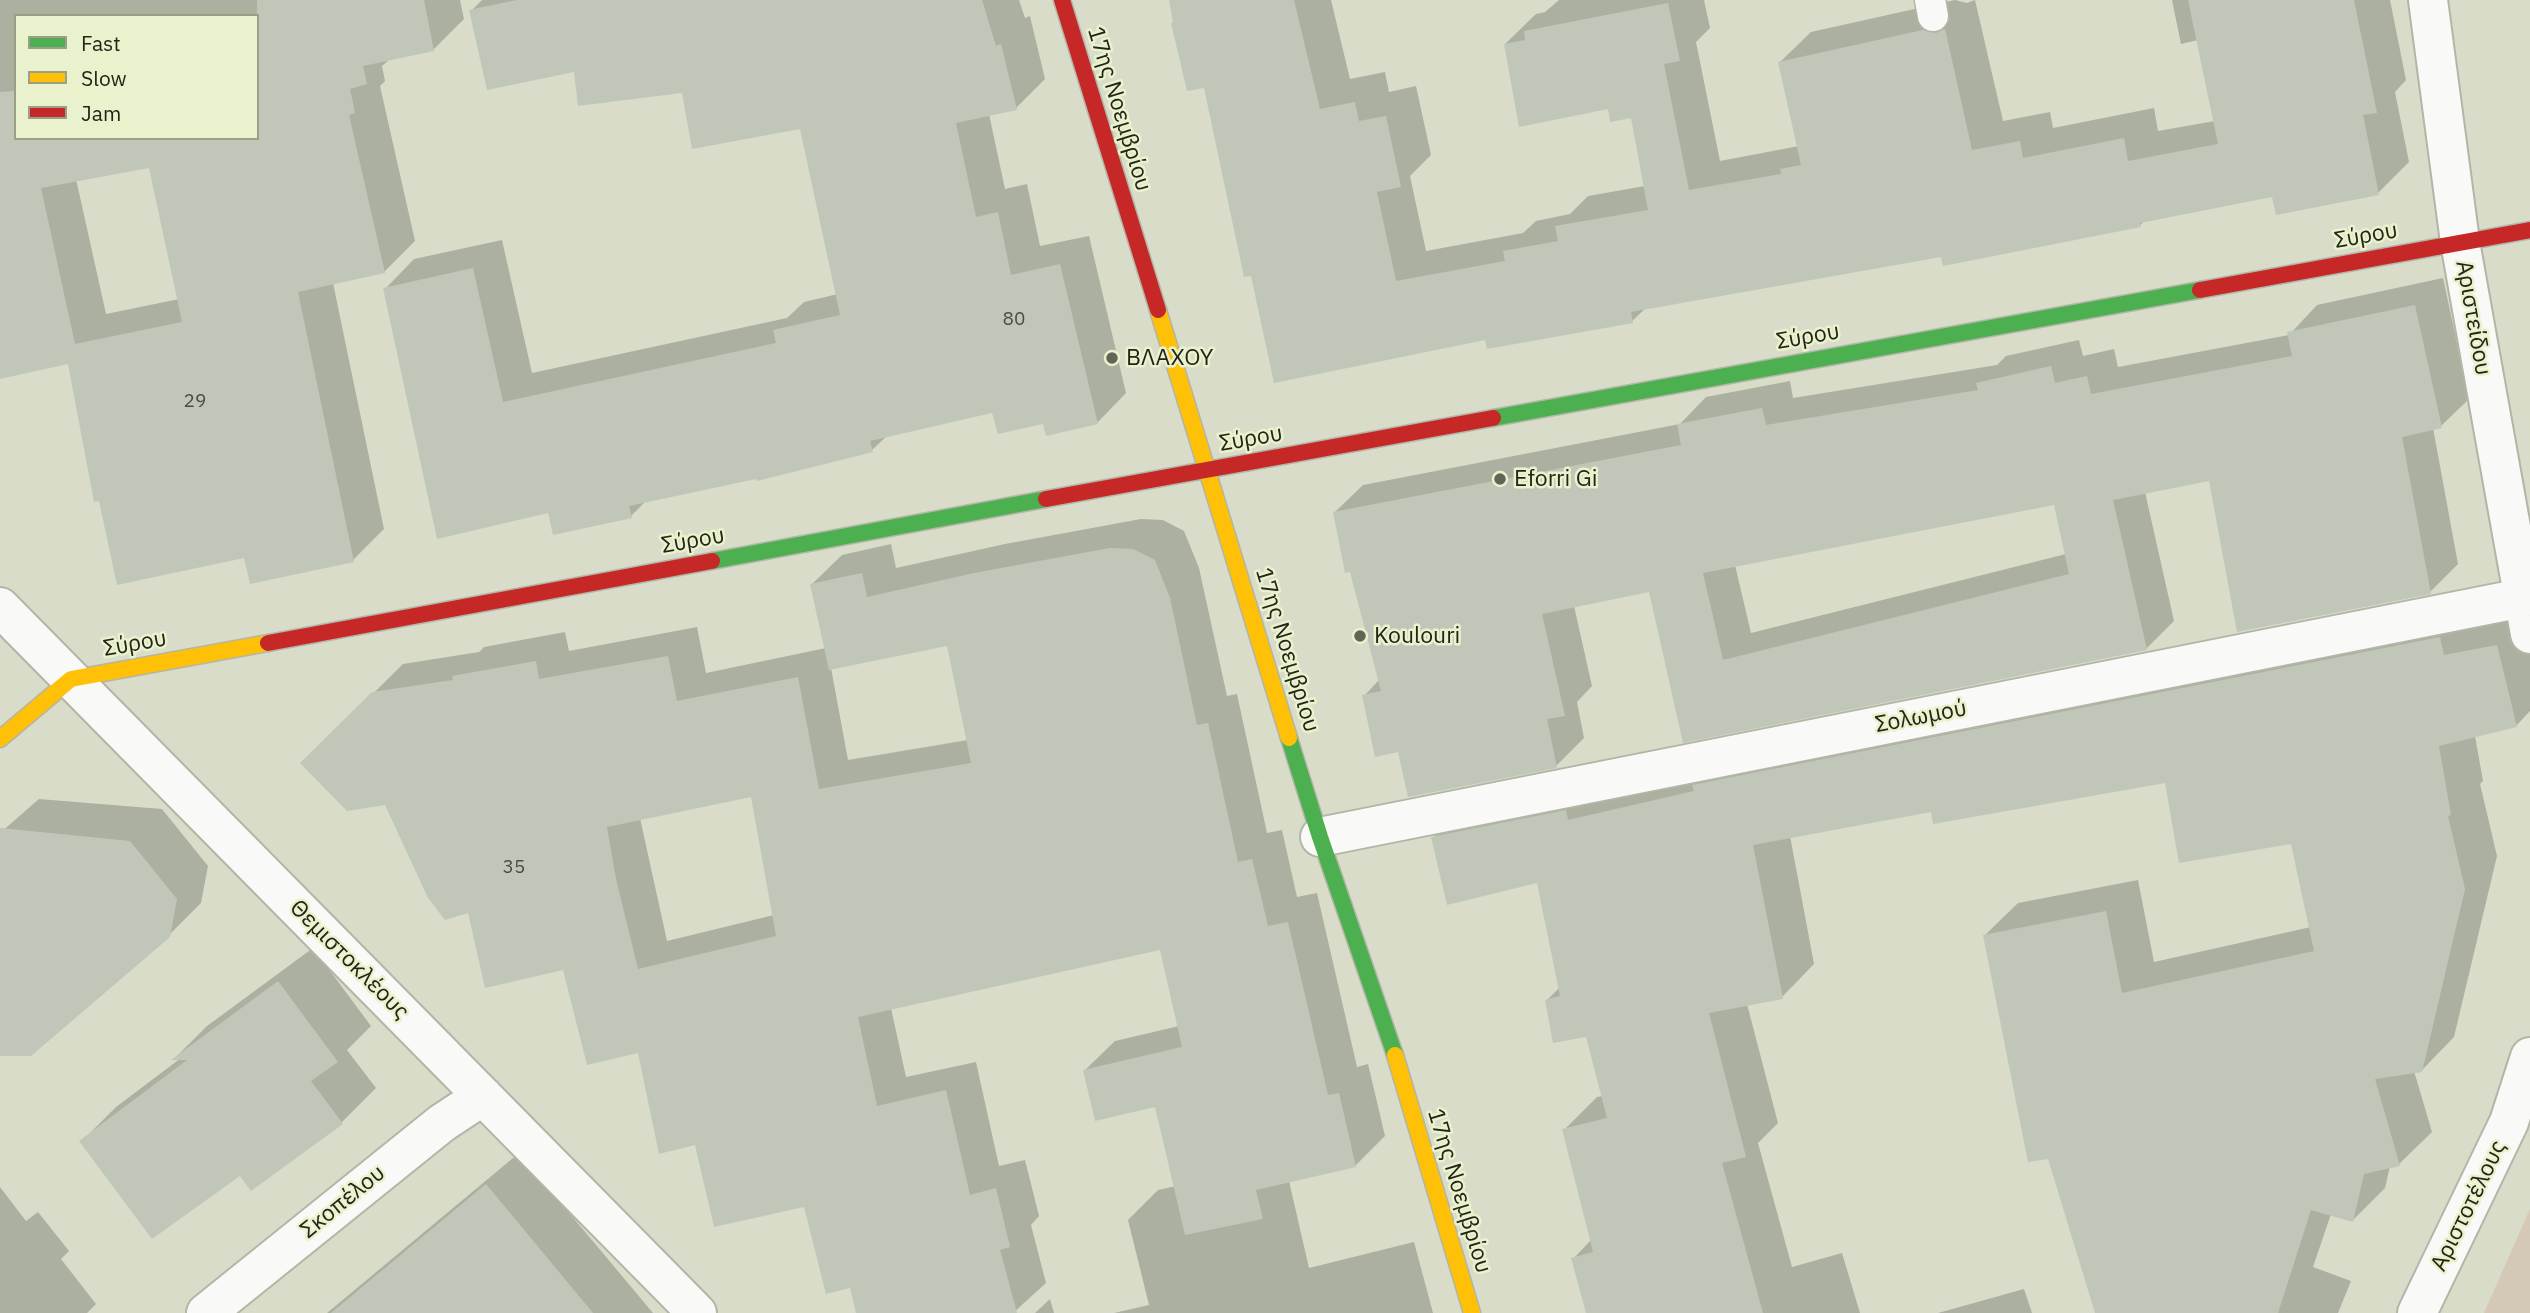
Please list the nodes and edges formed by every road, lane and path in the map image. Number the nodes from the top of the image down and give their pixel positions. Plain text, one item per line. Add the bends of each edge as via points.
1 (1062, 0) edge
2 (2428, 0) edge
3 (2530, 230) edge
4 (2460, 242) junction
5 (1206, 470) junction
6 (0, 607) edge
7 (2526, 616) edge
8 (71, 679) junction
9 (0, 739) edge
10 (1320, 837) junction
11 (2530, 1057) edge
12 (484, 1096) junction
13 (206, 1313) edge
14 (697, 1313) edge
15 (1472, 1313) edge
16 (2417, 1313) edge

1 - 5 street, 17ης Νοεμβρίου
2 - 4 street, Αριστείδου
3 - 4 street, Σύρου
4 - 5 street, Σύρου
4 - 7 street, Αριστείδου
5 - 8 street, Σύρου
5 - 10 street, 17ης Νοεμβρίου
6 - 8 street, Θεμιστοκλέους
7 - 10 street, Σολωμού
8 - 9 street, Σύρου
8 - 12 street, Θεμιστοκλέους
10 - 15 street, 17ης Νοεμβρίου via 1398,1064
11 - 16 street, Αριστοτέλους via 2509,1122
12 - 13 street, Σκοπέλου via 442,1123
12 - 14 street, Θεμιστοκλέους

